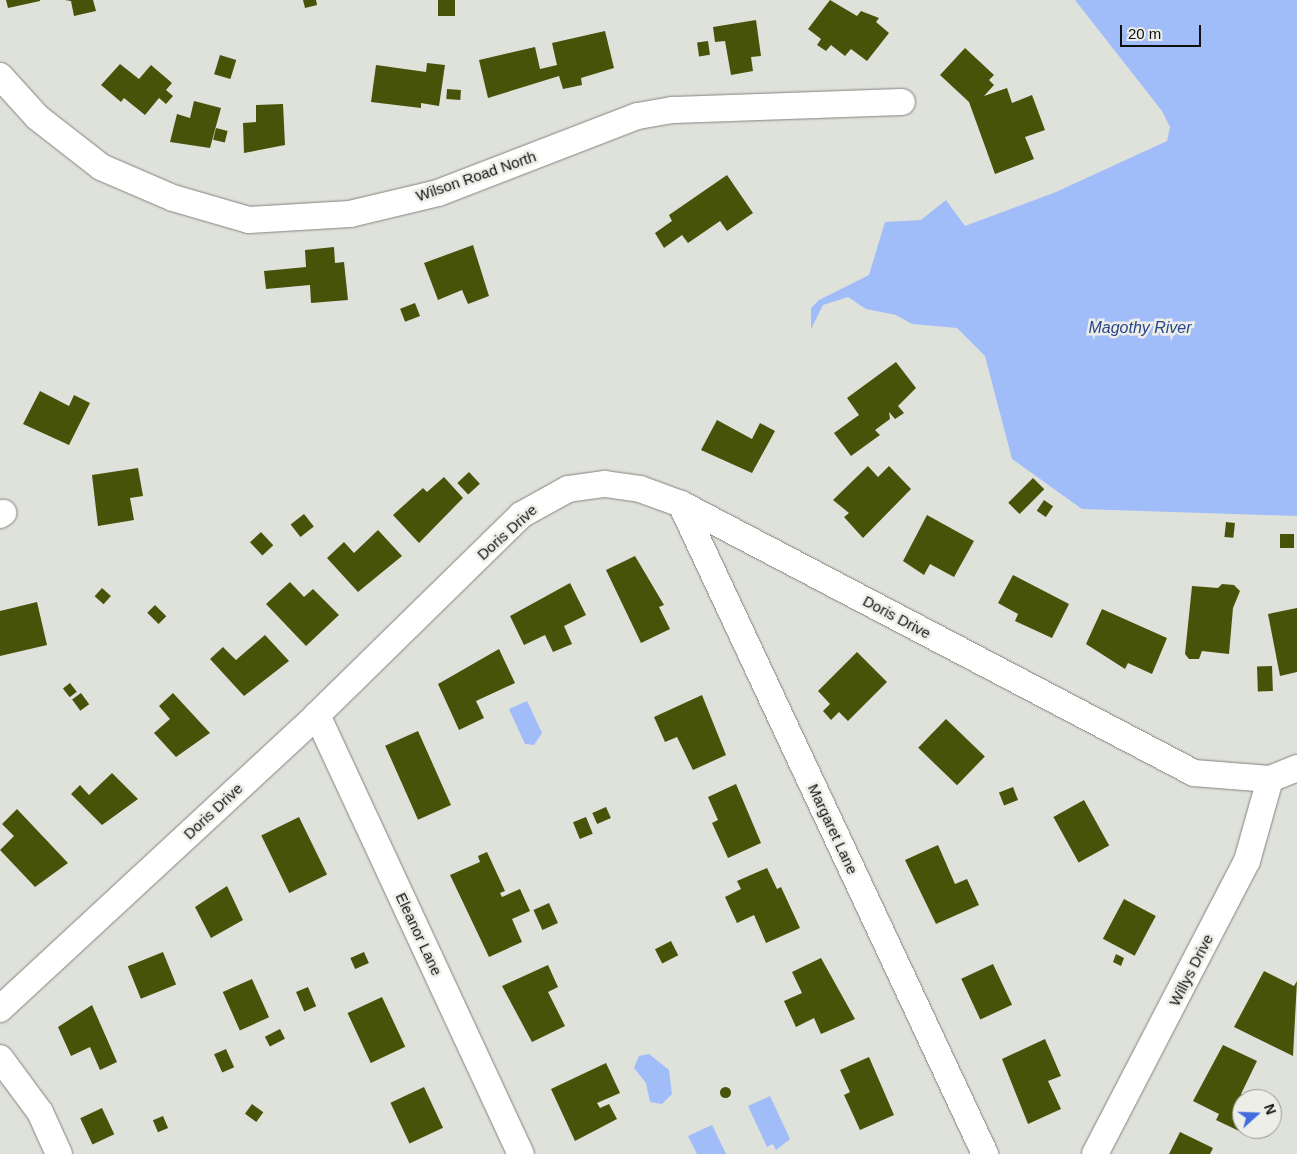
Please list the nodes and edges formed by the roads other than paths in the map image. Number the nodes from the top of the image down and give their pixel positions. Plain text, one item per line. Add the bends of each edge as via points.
1 (0, 76) edge
2 (902, 102) dead end
3 (681, 504) junction
4 (317, 715) junction
5 (1297, 768) edge
6 (1270, 779) junction
7 (0, 1009) edge
8 (0, 1058) edge
9 (59, 1154) edge
10 (521, 1154) edge
11 (986, 1154) edge
12 (1095, 1154) edge

1 - 2 street, Wilson Road North via 37,117 101,167 173,198 249,220 350,214 438,193 638,116 673,110
3 - 4 street, Doris Drive via 640,489 605,484 568,489 545,500 521,515
3 - 6 street, Doris Drive via 1194,773
3 - 11 street, Margaret Lane
4 - 7 street, Doris Drive
4 - 10 street, Eleanor Lane
5 - 6 street, Doris Drive
6 - 12 street, Willys Drive via 1247,861
8 - 9 street via 40,1112

